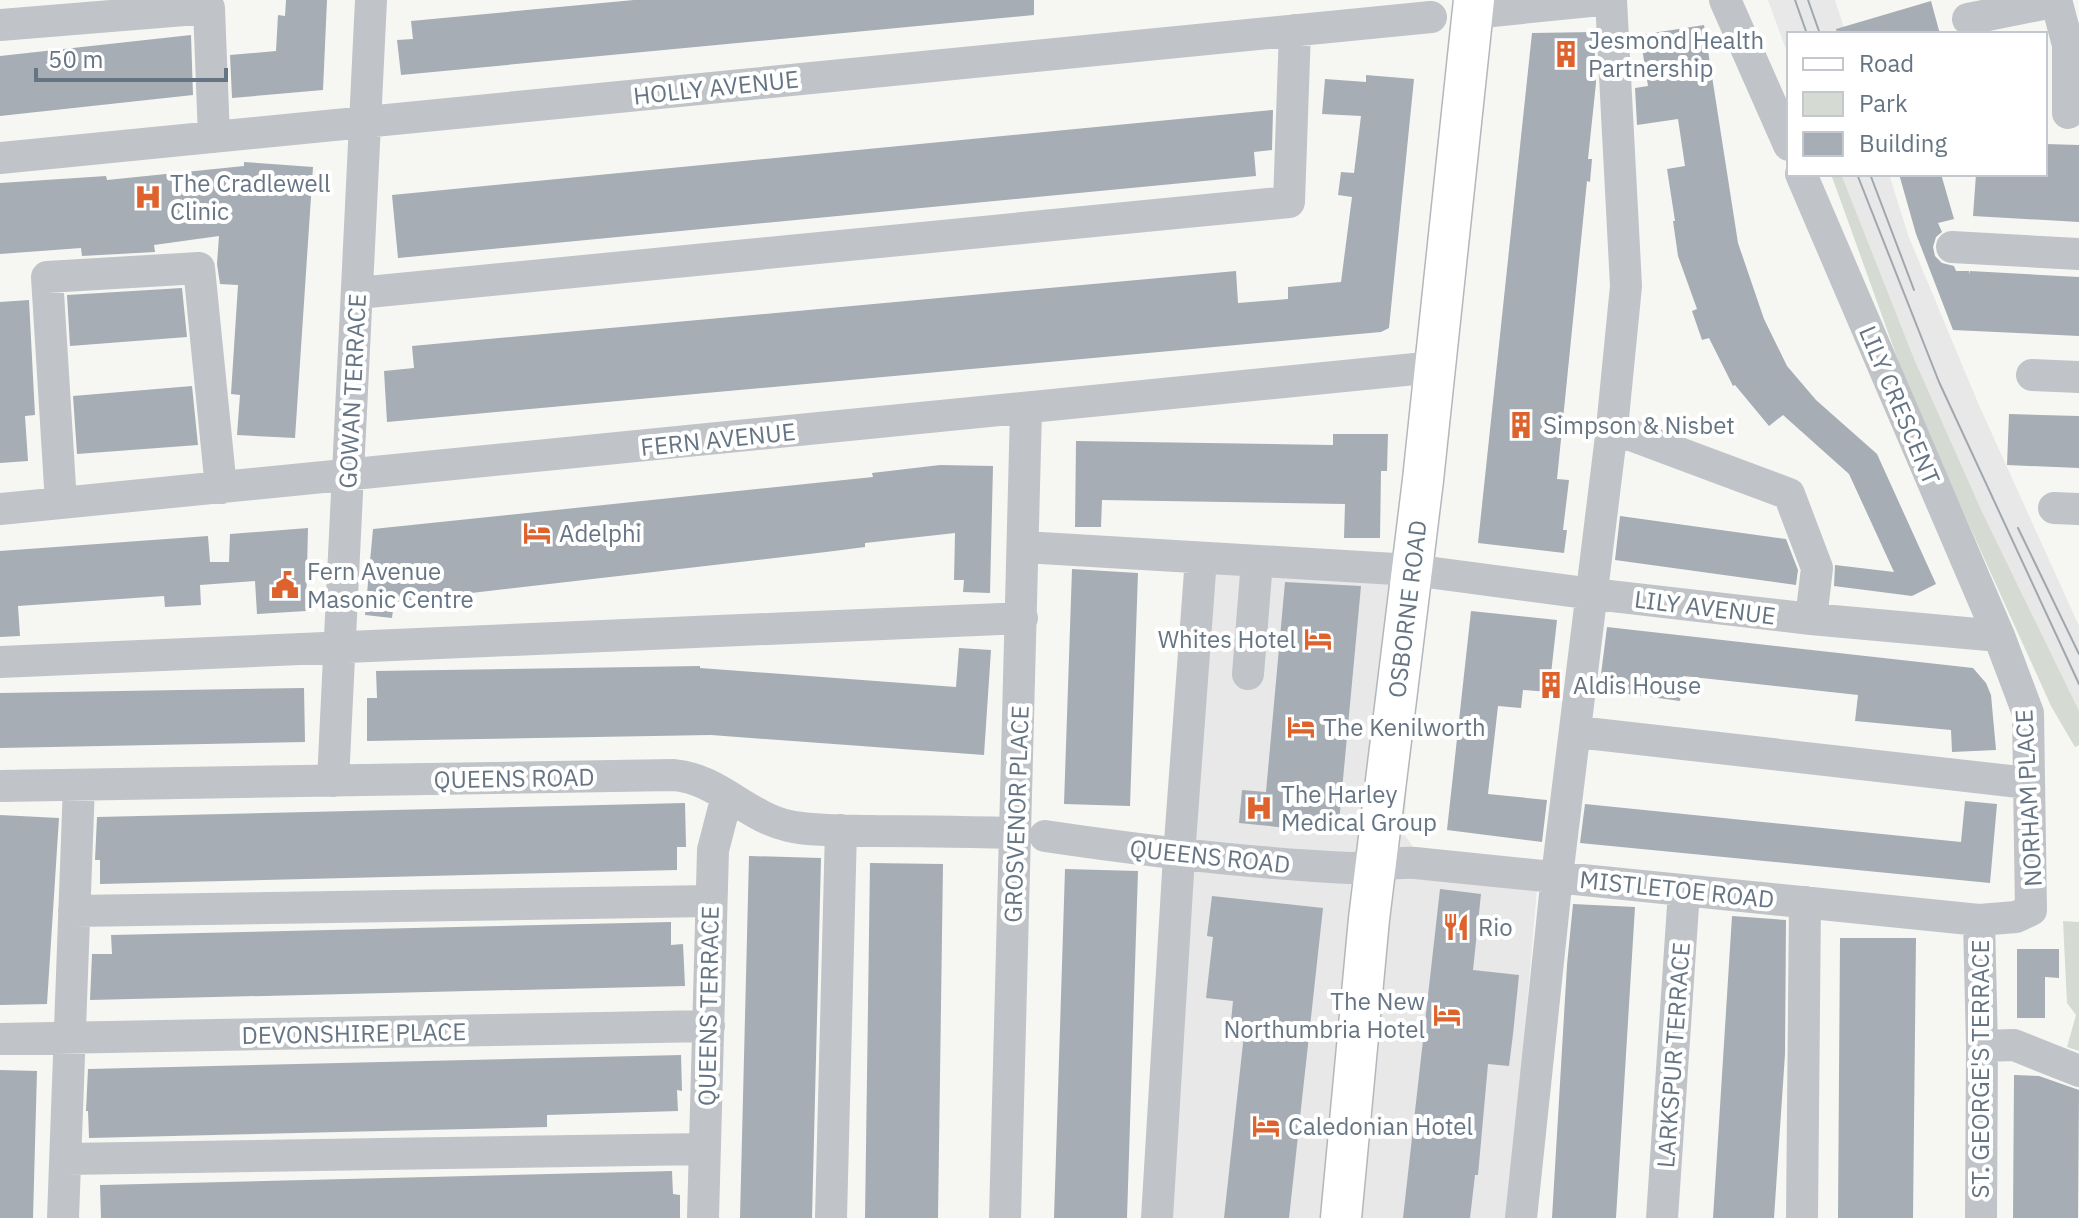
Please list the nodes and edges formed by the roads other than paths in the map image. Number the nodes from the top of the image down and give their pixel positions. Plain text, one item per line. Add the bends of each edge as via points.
1 (371, 0) edge
2 (1600, 0) edge
3 (1611, 0) edge
4 (1725, 0) edge
5 (2053, 1) edge
6 (1474, 6) edge
7 (1431, 17) dead end
8 (1968, 18) edge
9 (0, 25) edge
10 (1295, 30) junction
11 (2064, 113) edge
12 (366, 122) junction
13 (214, 137) junction
14 (1787, 140) edge
15 (0, 158) edge
16 (1802, 176) edge
17 (1952, 247) dead end
18 (2079, 254) edge
19 (358, 293) junction
20 (1435, 367) junction
21 (2032, 375) dead end
22 (2079, 377) edge
23 (1026, 410) junction
24 (1612, 428) junction
25 (347, 475) junction
26 (221, 488) junction
27 (61, 503) junction
28 (0, 509) edge
29 (1024, 547) junction
30 (1201, 558) junction
31 (1257, 561) junction
32 (1412, 570) junction
33 (1593, 594) junction
34 (1022, 618) junction
35 (1811, 619) junction
36 (1999, 636) junction
37 (341, 649) junction
38 (0, 662) edge
39 (1248, 674) dead end
40 (1577, 732) junction
41 (333, 781) junction
42 (2028, 783) junction
43 (79, 785) junction
44 (0, 786) edge
45 (727, 796) junction
46 (841, 830) junction
47 (1030, 834) junction
48 (1179, 856) junction
49 (1375, 865) junction
50 (1557, 876) junction
51 (1684, 891) junction
52 (710, 901) junction
53 (1805, 902) junction
54 (74, 911) junction
55 (1979, 920) junction
56 (709, 1026) junction
57 (0, 1039) edge
58 (71, 1039) junction
59 (1982, 1046) junction
60 (2079, 1071) edge
61 (705, 1149) junction
62 (66, 1159) junction
63 (63, 1218) edge
64 (703, 1218) edge
65 (831, 1218) edge
66 (1005, 1218) edge
67 (1157, 1218) edge
68 (1341, 1218) edge
69 (1521, 1218) edge
70 (1662, 1218) edge
71 (1802, 1218) edge
72 (1981, 1218) edge

1 - 12 street, GOWAN TERRACE
2 - 6 street
3 - 24 street via 1626,286
4 - 14 street
5 - 8 street
5 - 11 street via 2068,45
6 - 20 main road, OSBORNE ROAD
7 - 10 street, HOLLY AVENUE
9 - 13 street via 209,8
10 - 12 street, HOLLY AVENUE
10 - 19 street via 1289,202
12 - 13 street, HOLLY AVENUE
12 - 19 street, GOWAN TERRACE
13 - 15 street, HOLLY AVENUE
16 - 36 street, LILY CRESCENT
17 - 18 street
19 - 25 street, GOWAN TERRACE
20 - 23 street, FERN AVENUE
20 - 32 main road, OSBORNE ROAD
21 - 22 street
23 - 25 street, FERN AVENUE
23 - 29 street, GROSVENOR PLACE
24 - 33 street
24 - 35 street via 1789,494 1817,568
25 - 26 street, FERN AVENUE
25 - 37 street, GOWAN TERRACE
26 - 27 street, FERN AVENUE
26 - 27 street via 199,268 47,277
27 - 28 street, FERN AVENUE
29 - 30 street, LILY AVENUE
29 - 34 street, GROSVENOR PLACE
30 - 31 street, LILY AVENUE
30 - 48 street
31 - 32 street, LILY AVENUE
31 - 39 street
32 - 33 street, LILY AVENUE
32 - 49 main road, OSBORNE ROAD
33 - 35 street, LILY AVENUE
33 - 40 street
34 - 37 street
34 - 47 street, GROSVENOR PLACE
35 - 36 street, LILY AVENUE
36 - 42 street, NORHAM PLACE via 2028,713
37 - 38 street
37 - 41 street, GOWAN TERRACE
40 - 42 street
40 - 50 street
41 - 43 street, QUEENS ROAD
41 - 45 street, QUEENS ROAD via 673,775 705,782
42 - 55 street, NORHAM PLACE via 2031,910 2016,917
43 - 44 street, QUEENS ROAD
43 - 54 street
45 - 46 street, QUEENS ROAD via 773,822
45 - 52 street, QUEENS TERRACE via 713,850
46 - 47 street, QUEENS ROAD
46 - 65 street
47 - 48 street, QUEENS ROAD
47 - 66 street, GROSVENOR PLACE
48 - 49 street, QUEENS ROAD
48 - 67 street
49 - 50 street, MISTLETOE ROAD via 1395,861
49 - 68 main road, OSBORNE ROAD
50 - 51 street, MISTLETOE ROAD
50 - 69 street
51 - 53 street, MISTLETOE ROAD
51 - 70 street, LARKSPUR TERRACE
52 - 54 street
52 - 56 street, QUEENS TERRACE
53 - 55 street, MISTLETOE ROAD
53 - 71 street
54 - 58 street
55 - 59 street, ST. GEORGE'S TERRACE
56 - 58 street, DEVONSHIRE PLACE
56 - 61 street, QUEENS TERRACE
57 - 58 street, DEVONSHIRE PLACE
58 - 62 street
59 - 60 street via 2014,1045
59 - 72 street, ST. GEORGE'S TERRACE
61 - 62 street
61 - 64 street, QUEENS TERRACE
62 - 63 street

